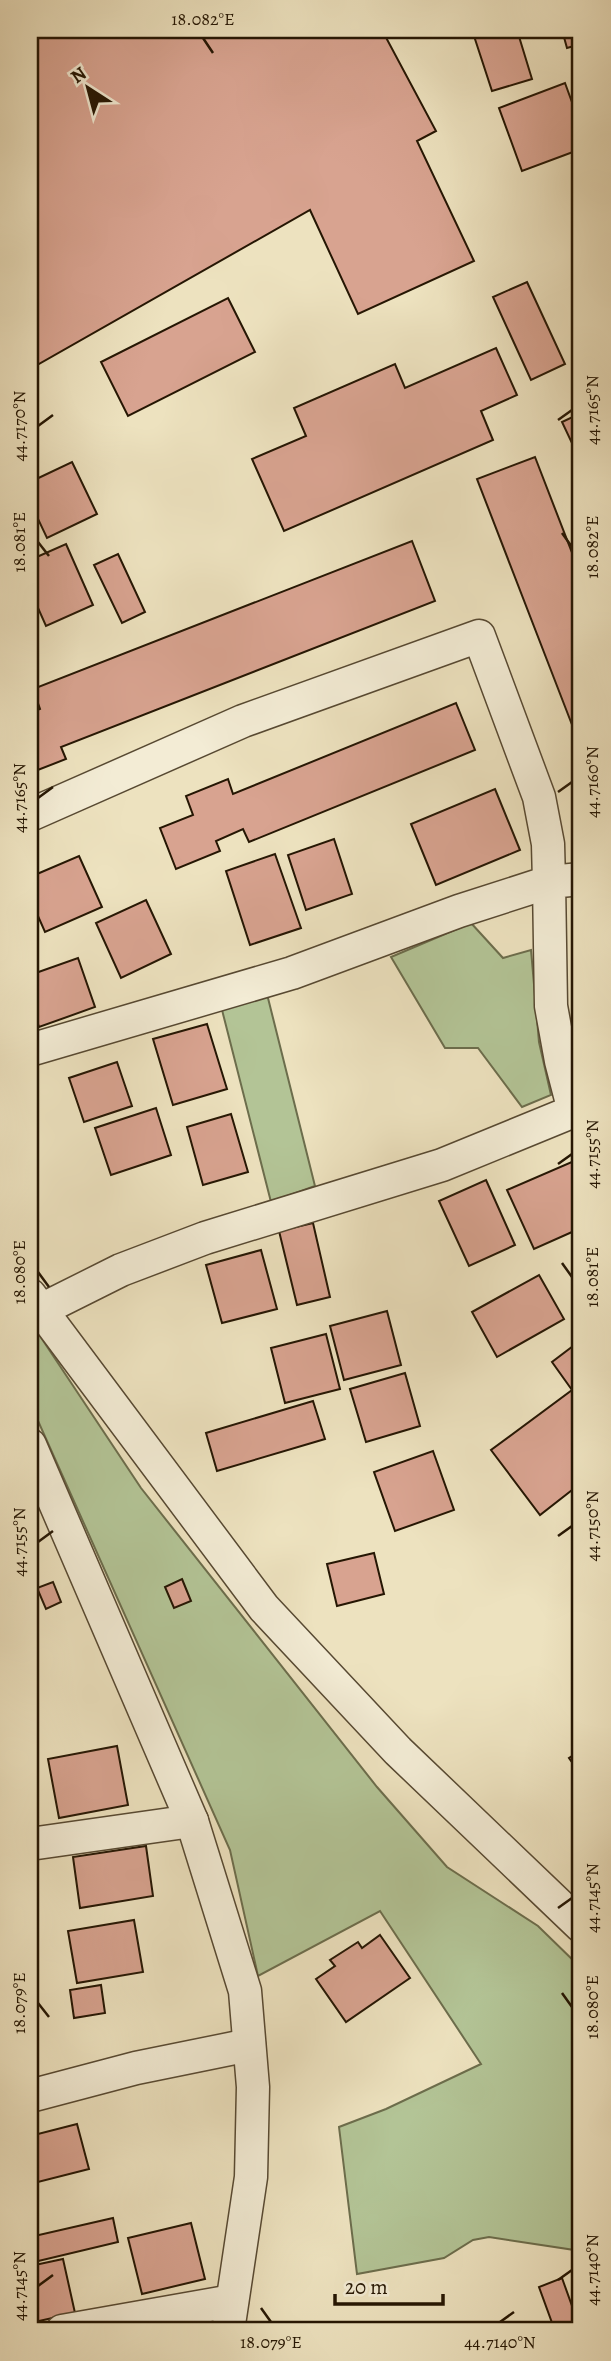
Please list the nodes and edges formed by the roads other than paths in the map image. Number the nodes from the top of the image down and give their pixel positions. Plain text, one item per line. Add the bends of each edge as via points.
1 (30, 814) edge
2 (581, 878) edge
3 (549, 882) junction
4 (30, 1049) edge
5 (35, 1302) edge
6 (30, 1445) edge
7 (192, 1821) junction
8 (30, 1844) edge
9 (581, 1926) edge
10 (249, 2045) junction
11 (30, 2096) edge
12 (230, 2316) edge
13 (62, 2331) edge

1 - 3 street via 243,721 479,636 539,797
2 - 3 street
3 - 4 street via 292,973
3 - 5 street via 551,1006 574,1111 442,1165 205,1238
5 - 9 street via 264,1608 398,1751
6 - 7 street
7 - 8 street
7 - 10 street via 245,1991
10 - 11 street
10 - 12 street via 251,2177
12 - 13 street

